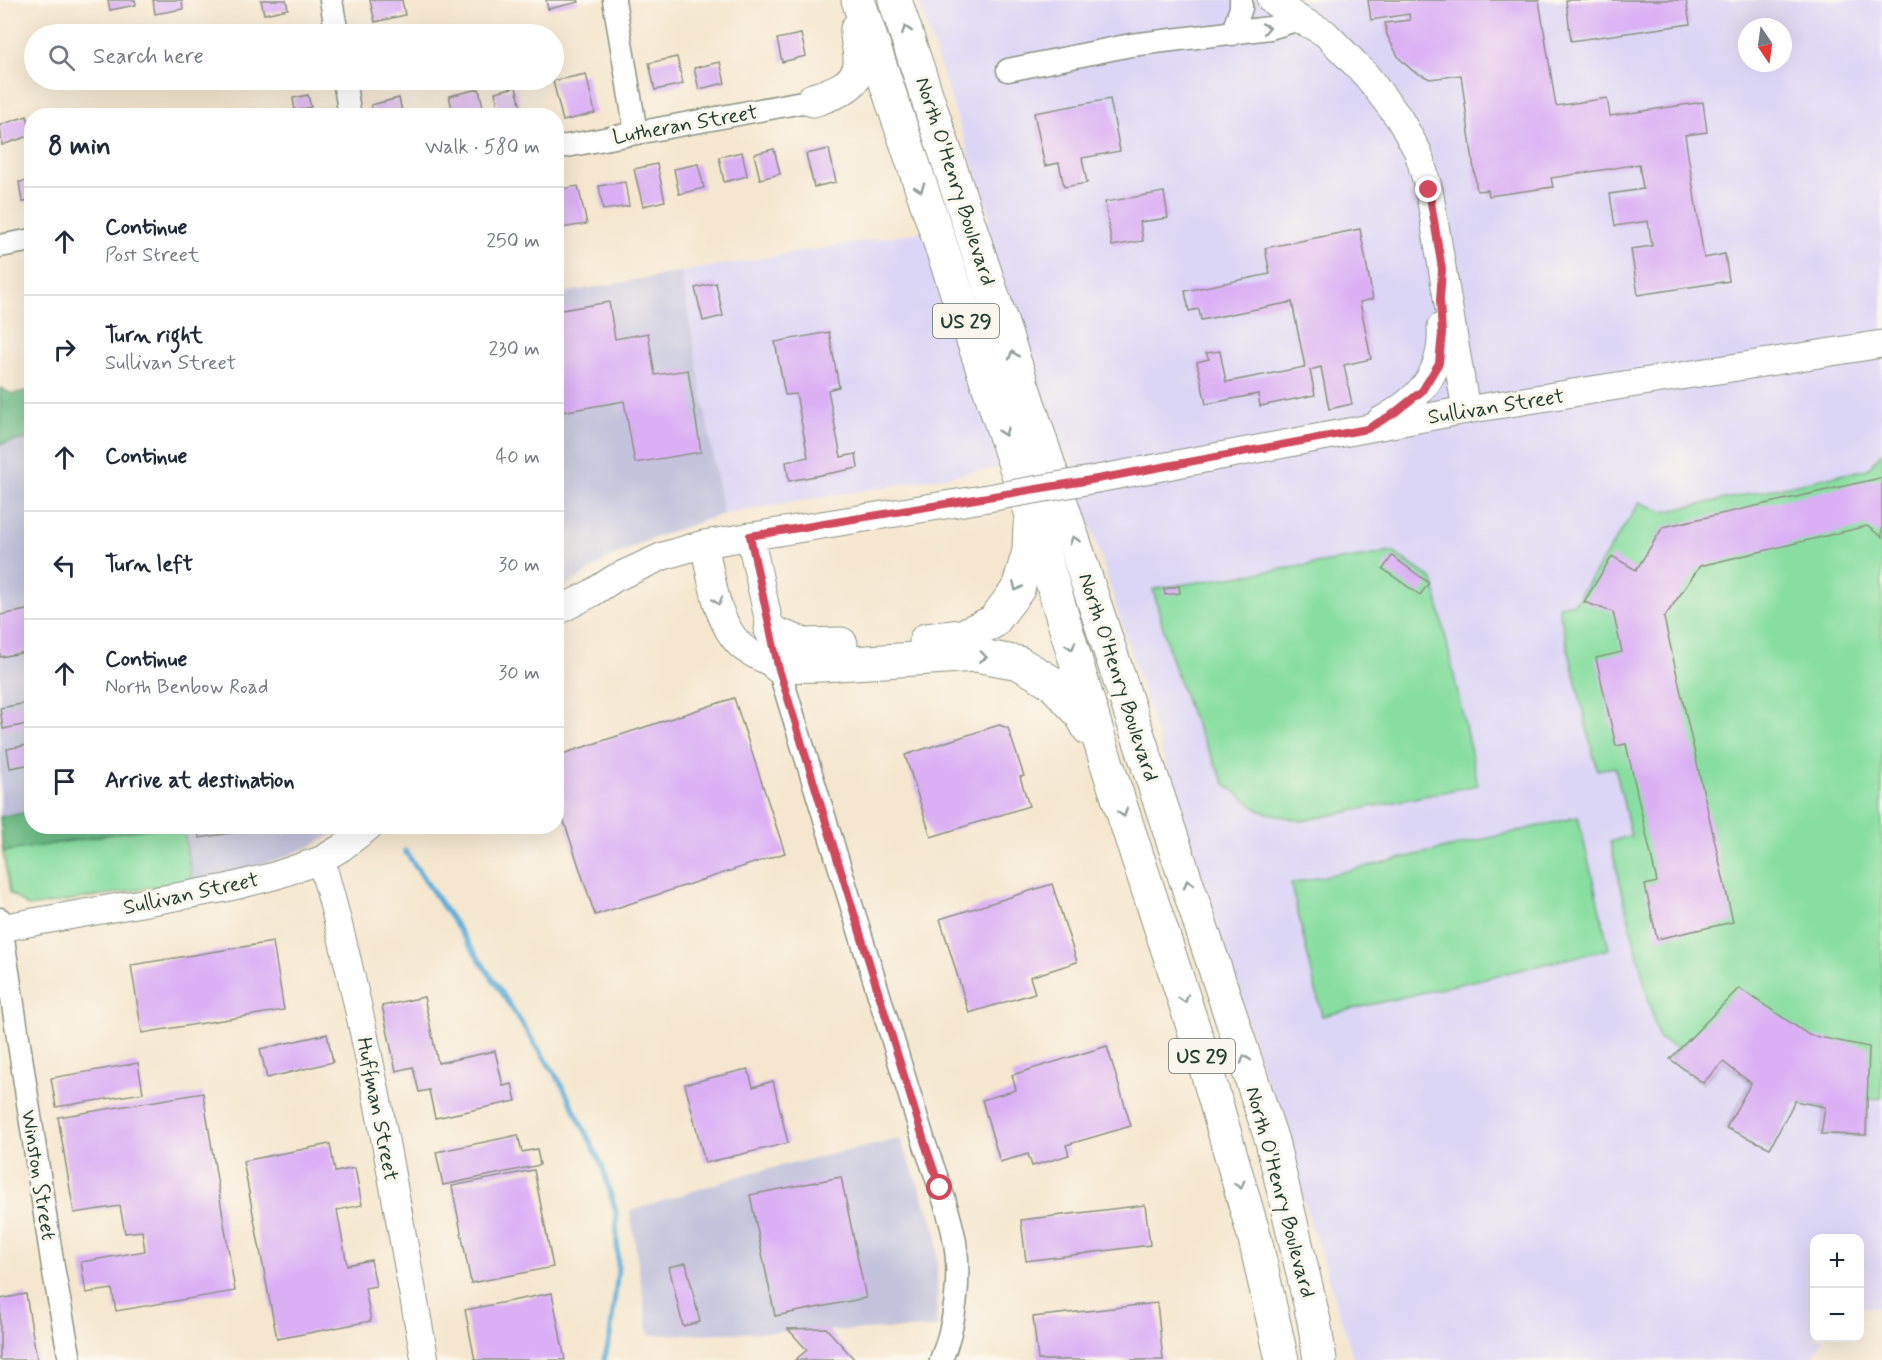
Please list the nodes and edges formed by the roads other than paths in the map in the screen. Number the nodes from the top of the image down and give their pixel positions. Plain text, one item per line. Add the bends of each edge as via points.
1 (331, 0) edge
2 (614, 0) edge
3 (896, 0) edge
4 (1241, 0) edge
5 (1271, 0) edge
6 (858, 2) edge
7 (1299, 19) junction
8 (335, 24) edge
9 (1232, 34) junction
10 (1008, 70) dead end
11 (346, 90) edge
12 (813, 100) junction
13 (349, 108) edge
14 (636, 133) junction
15 (901, 133) junction
16 (564, 146) edge
17 (24, 242) edge
18 (0, 246) edge
19 (1442, 269) junction
20 (1882, 344) edge
21 (1466, 410) junction
22 (1367, 429) junction
23 (1030, 509) junction
24 (750, 536) junction
25 (704, 544) junction
26 (564, 608) edge
27 (771, 630) junction
28 (778, 666) junction
29 (1105, 758) junction
30 (359, 834) edge
31 (321, 860) junction
32 (0, 925) edge
33 (70, 1360) edge
34 (425, 1360) edge
35 (941, 1360) edge
36 (1282, 1360) edge
37 (1320, 1360) edge

1 - 8 street
2 - 14 street
37 -> 3 highway, North O'Henry Boulevard / US 29 via 1272,1141
4 - 9 street
5 - 7 street
6 - 12 highway via 860,64 843,89
6 - 15 highway, North O'Henry Boulevard / US 29
9 -> 7 street
7 - 19 street via 1325,33 1366,75 1399,118 1418,152 1429,190
9 - 10 street via 1131,45
11 - 13 street
12 - 14 street, Lutheran Street
12 - 15 highway via 850,99 873,109
14 - 16 street, Lutheran Street
15 -> 23 highway, North O'Henry Boulevard / US 29
17 - 18 street
19 - 21 street
19 - 22 street via 1439,363 1422,391
20 - 21 street, Sullivan Street
21 - 22 street, Sullivan Street
22 - 24 street, Sullivan Street, bridge via 982,499
23 -> 27 highway via 1029,551 1018,589 993,622 962,636 908,642 806,645
23 -> 29 highway, North O'Henry Boulevard / US 29
24 - 25 street, Sullivan Street
24 - 27 street
25 - 26 street, Sullivan Street via 663,556
25 -> 28 street via 728,630 741,647
27 - 28 street
28 -> 29 highway via 976,655 1019,663 1052,682 1080,713
28 - 35 street via 955,1242 957,1295
29 -> 36 highway, North O'Henry Boulevard / US 29 via 1201,1051 1255,1239
30 - 31 street, Sullivan Street
31 - 32 street, Sullivan Street via 226,888
31 - 34 street, Huffman Street via 341,928
32 - 33 street, Winston Street

